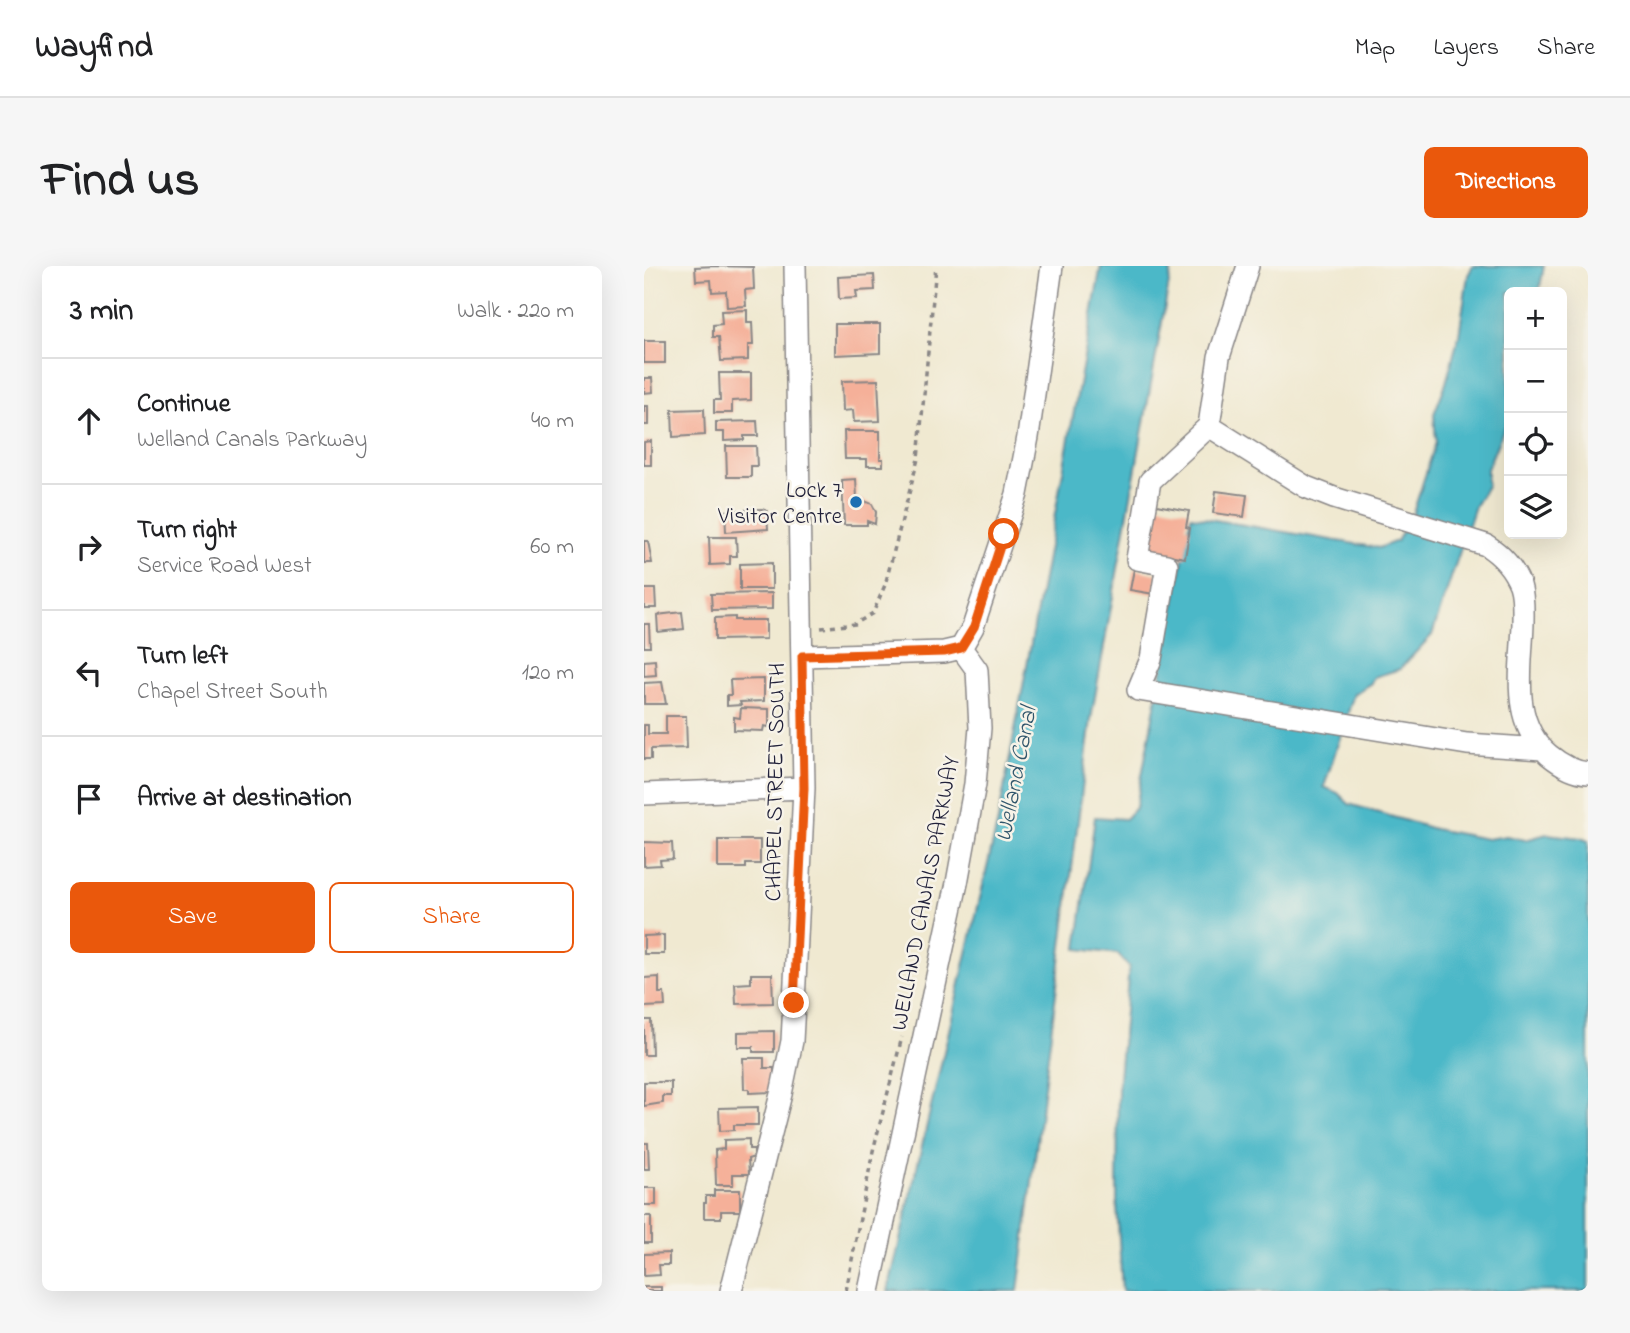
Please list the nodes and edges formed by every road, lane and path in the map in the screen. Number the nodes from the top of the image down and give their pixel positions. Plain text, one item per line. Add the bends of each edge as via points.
1 (795, 266) edge
2 (936, 266) edge
3 (1052, 266) edge
4 (1248, 266) edge
5 (1209, 426) junction
6 (953, 650) junction
7 (802, 656) junction
8 (1542, 750) junction
9 (1588, 773) edge
10 (804, 788) junction
11 (644, 794) edge
12 (904, 1032) dead end
13 (731, 1291) edge
14 (846, 1291) edge
15 (869, 1291) edge

1 - 7 street, CHAPEL STREET SOUTH
2 - 7 path via 918,459 885,584 873,613 855,624 822,627
3 - 6 street via 1017,494 974,627
4 - 5 street via 1219,357
5 - 8 street via 1307,487 1472,540 1500,554 1521,587 1521,706
5 - 8 street via 1150,481 1137,559 1167,565 1152,659 1139,690 1467,744
6 - 7 street
6 - 15 street, WELLAND CANALS PARKWAY via 977,670 980,728 975,784
7 - 10 street, CHAPEL STREET SOUTH
8 - 9 street via 1557,762
10 - 11 street
10 - 13 street, CHAPEL STREET SOUTH via 792,1041
12 - 14 path via 870,1162

